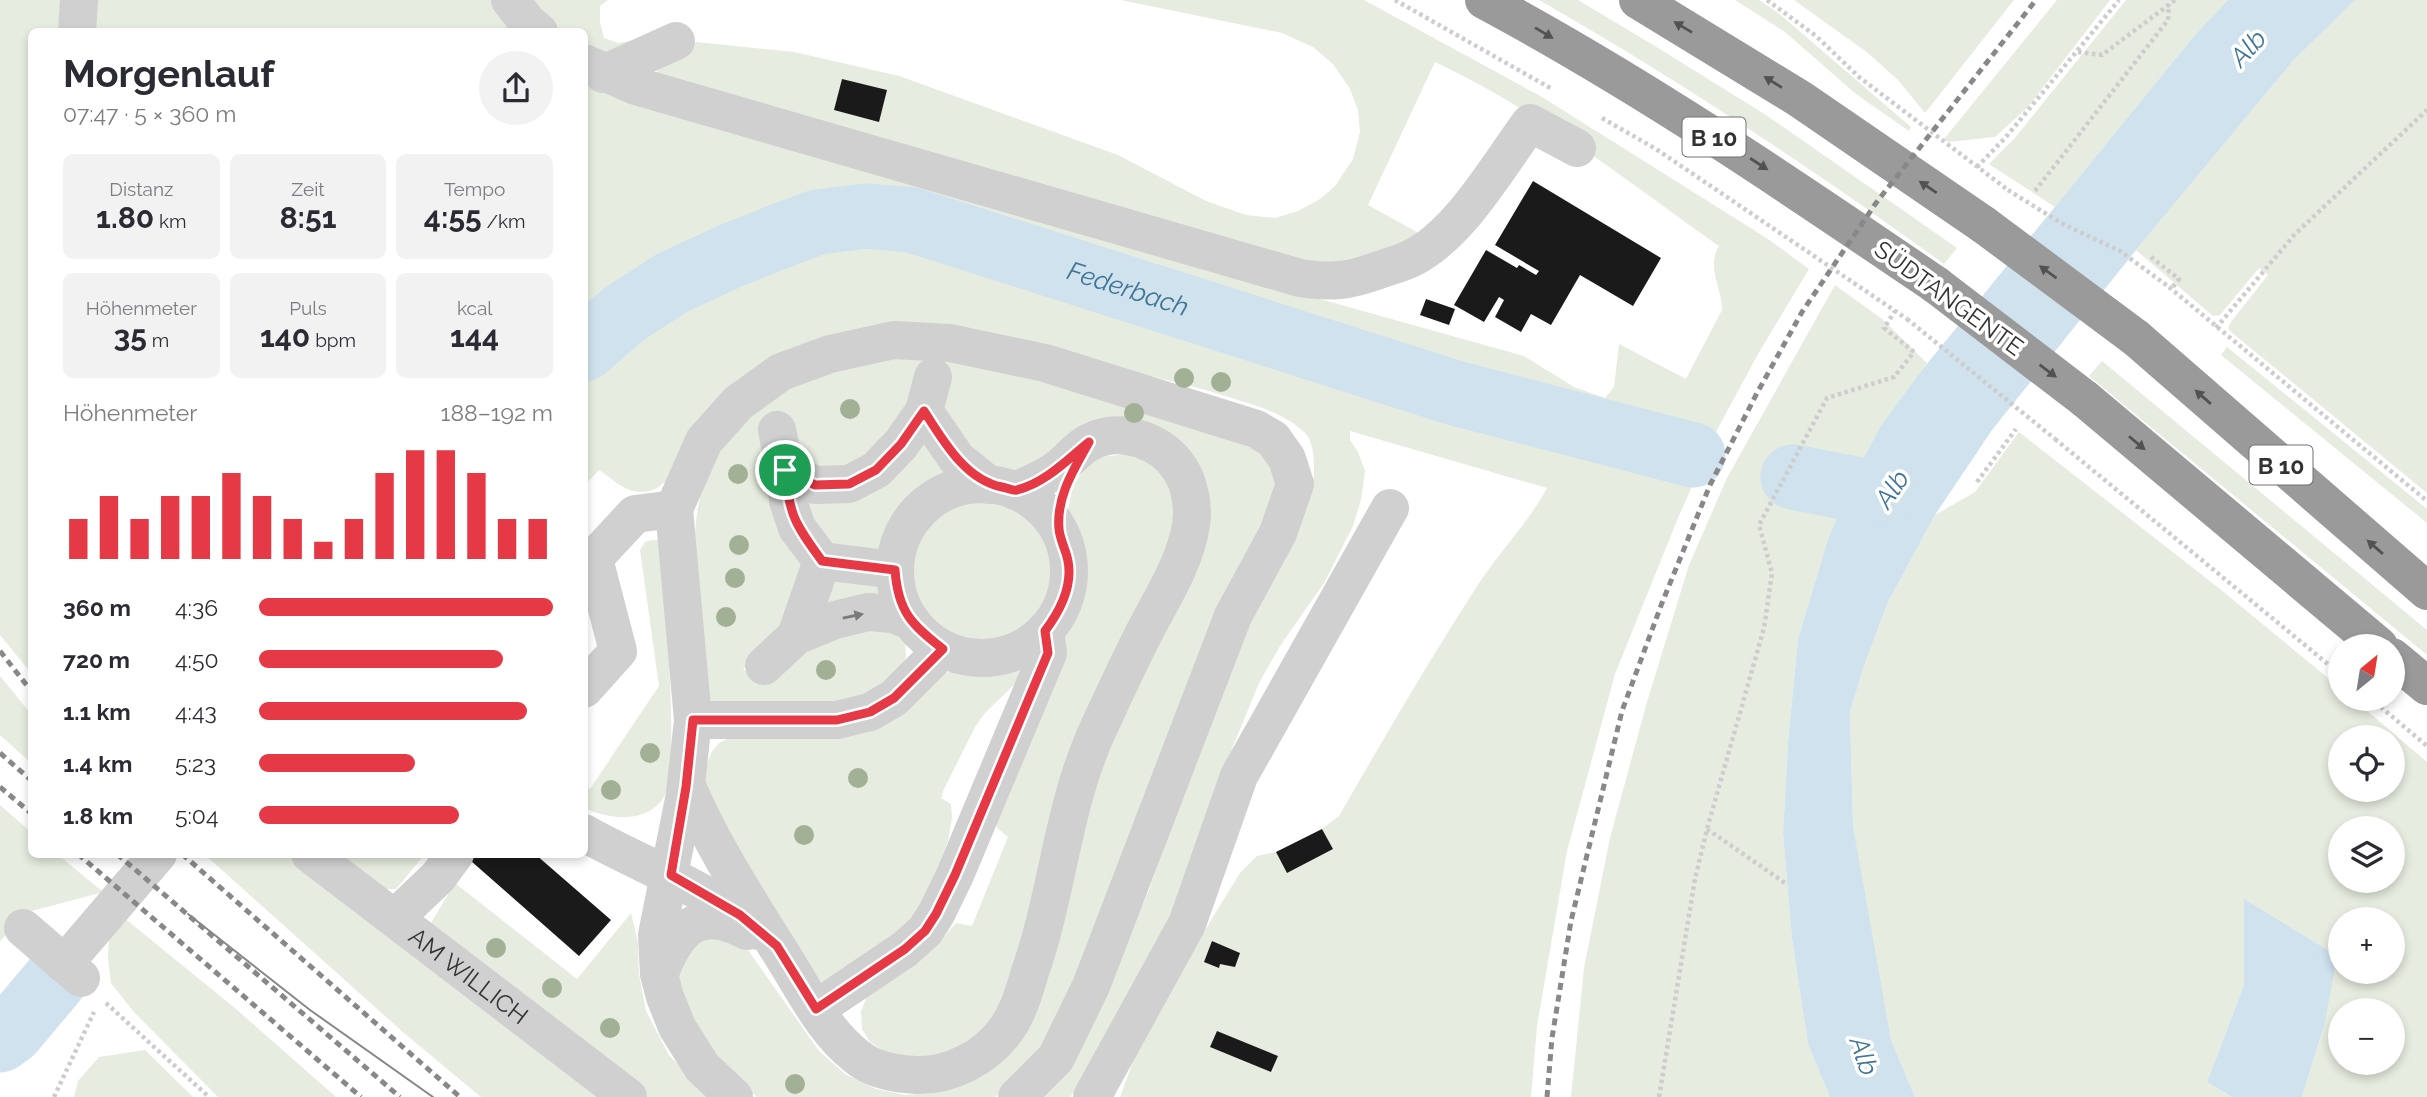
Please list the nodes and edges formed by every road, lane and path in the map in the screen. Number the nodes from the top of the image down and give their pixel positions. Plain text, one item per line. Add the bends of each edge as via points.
1 (79, 0) edge
2 (510, 0) edge
3 (1395, 0) edge
4 (1484, 0) edge
5 (1638, 0) edge
6 (1768, 0) edge
7 (2119, 0) edge
8 (2175, 0) edge
9 (2169, 5) junction
10 (76, 28) edge
11 (534, 28) edge
12 (676, 41) dead end
13 (2077, 52) junction
14 (594, 68) edge
15 (1561, 94) dead end
16 (2427, 110) edge
17 (1597, 114) dead end
18 (1577, 148) dead end
19 (1977, 167) junction
20 (2035, 191) dead end
21 (2151, 257) dead end
22 (2170, 288) junction
23 (1895, 311) junction
24 (2216, 328) junction
25 (2016, 429) dead end
26 (777, 430) dead end
27 (1089, 442) junction
28 (785, 470) junction
29 (1977, 482) dead end
30 (1002, 488) junction
31 (2427, 501) edge
32 (1390, 508) dead end
33 (674, 509) junction
34 (1059, 530) junction
35 (822, 561) junction
36 (589, 564) edge
37 (895, 570) junction
38 (2427, 591) edge
39 (911, 621) junction
40 (1045, 631) junction
41 (2365, 634) edge
42 (796, 636) junction
43 (943, 649) junction
44 (2328, 664) edge
45 (764, 666) dead end
46 (2405, 668) edge
47 (588, 685) edge
48 (2427, 686) edge
49 (2385, 711) edge
50 (693, 720) junction
51 (2427, 746) edge
52 (687, 784) junction
53 (1707, 829) junction
54 (588, 835) edge
55 (588, 849) edge
56 (155, 858) edge
57 (315, 858) edge
58 (452, 858) edge
59 (672, 866) junction
60 (1785, 883) dead end
61 (749, 901) junction
62 (394, 918) junction
63 (23, 928) dead end
64 (657, 935) junction
65 (777, 946) junction
66 (659, 974) junction
67 (816, 1009) junction
68 (54, 1097) edge
69 (209, 1097) edge
70 (628, 1097) edge
71 (734, 1097) edge
72 (1017, 1097) edge
73 (1092, 1097) edge
74 (1659, 1097) edge

1 - 10 lane
2 - 11 lane
3 - 15 path
4 -> 41 highway, SÜDTANGENTE / B 10, bridge via 1758,164 1936,285 2085,399
38 -> 5 highway, B 10, bridge via 2136,338 1984,225 1800,99
6 - 19 path via 1816,36 1858,77
7 - 13 path
8 - 9 path
9 - 13 path via 2102,55
9 - 20 path via 2168,20
12 - 14 lane
13 - 19 path
14 - 18 lane via 636,86 1233,259 1327,282 1356,278 1414,257 1439,240 1530,123
16 - 24 path via 2295,234
17 - 23 path
19 - 22 path, bridge via 2061,223 2120,251
21 - 22 path via 2179,279
22 - 24 path
23 - 44 path, bridge
23 - 53 path via 1884,328 1914,352 1894,377 1827,398 1759,525 1772,573 1765,628
24 - 31 path
25 - 29 path
26 - 28 lane
27 - 30 lane via 1037,481
27 - 34 lane via 1065,486
27 - 67 lane via 1126,436 1159,448 1181,471 1189,488 1192,523 1183,554 1127,667 1078,783 1019,1005 1006,1031 985,1052 932,1075 875,1069 839,1041
28 - 30 lane via 815,485 849,484 876,470 901,444 928,394 957,459
28 - 35 lane via 797,528
30 - 34 lane via 1034,502
30 - 37 lane via 971,485 953,489 925,505 903,534
32 - 73 lane via 1239,776 1186,924
33 - 36 lane via 635,513
33 - 50 lane
33 - 72 lane via 704,441 738,403 781,372 830,354 894,340 950,343 1112,383 1256,429 1273,439 1287,459 1295,484 1278,533 1233,616 1091,986 1056,1058
34 - 40 lane via 1069,575 1058,613
35 - 37 lane
35 - 42 lane
36 - 47 lane via 618,651
37 - 39 lane via 900,602
42 -> 39 lane via 868,612
39 - 43 lane
40 - 43 lane via 1010,654 967,657
40 - 67 lane via 1048,653 936,914 905,949
42 - 45 lane
43 - 50 lane via 894,698 870,712 837,720
46 - 48 highway
49 - 51 path
50 - 52 lane
52 - 59 lane
52 - 61 lane via 713,842
53 - 60 path
53 - 74 path
54 - 59 lane via 649,868
55 - 64 lane via 633,889
56 - 63 lane via 72,971
57 - 62 lane, AM WILLICH
58 - 62 lane
59 - 61 lane via 729,884
59 - 64 lane
59 - 65 lane
61 - 65 lane
62 - 70 lane, AM WILLICH
64 - 66 lane
65 - 66 lane via 729,921 706,919 673,943
65 - 67 lane
66 - 71 lane via 664,997 689,1047 702,1067
68 - 69 path via 102,998

